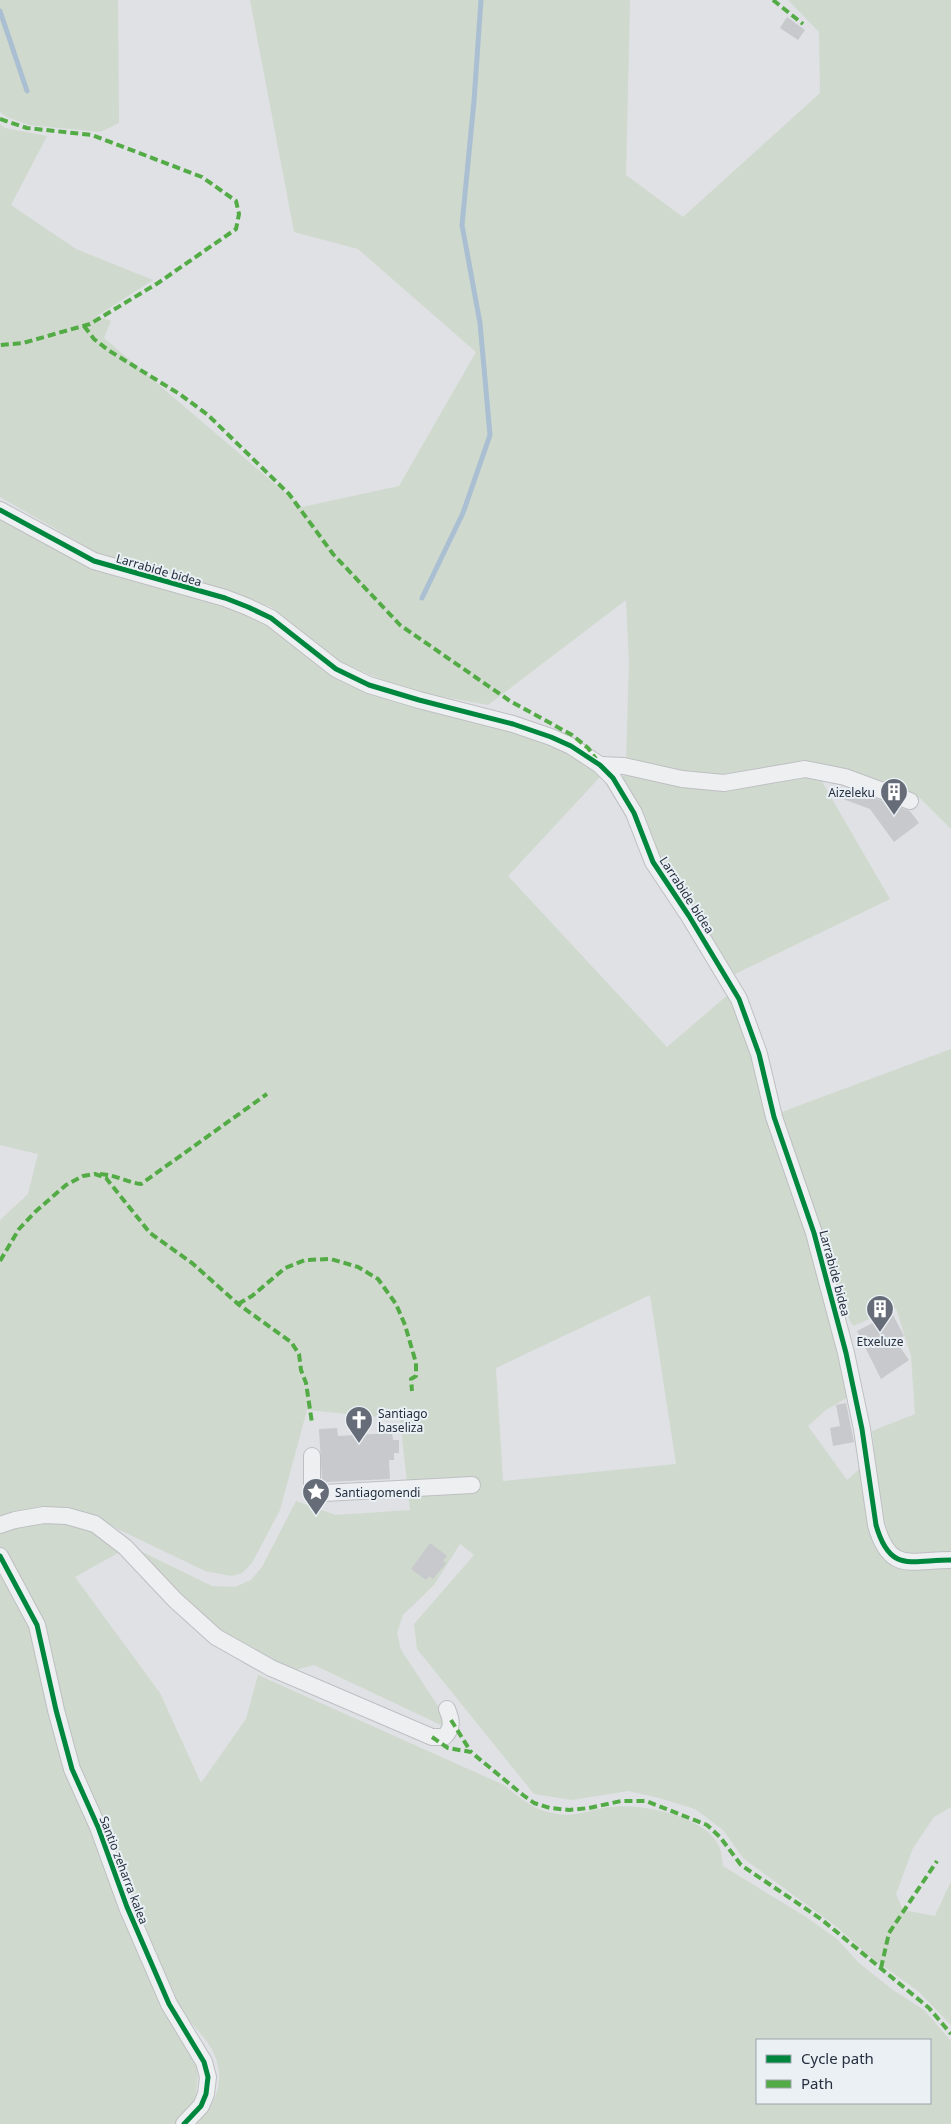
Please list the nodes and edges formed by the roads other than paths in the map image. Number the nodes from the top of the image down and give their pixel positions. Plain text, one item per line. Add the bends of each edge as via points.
1 (0, 510) edge
2 (600, 765) junction
3 (910, 801) dead end
4 (312, 1456) dead end
5 (472, 1485) dead end
6 (0, 1525) edge
7 (0, 1556) edge
8 (951, 1560) edge
9 (447, 1709) dead end
10 (184, 2124) edge

1 - 2 street, Larrabide bidea via 94,561 248,607 271,618 336,669 369,685 551,737
2 - 3 street via 724,783 805,769 845,777
2 - 8 street, Larrabide bidea via 613,778 634,813 653,862 726,975 739,999 759,1054 774,1117 814,1233 846,1353 880,1540 891,1556 906,1563
4 - 5 street via 312,1484 324,1493
6 - 9 street via 44,1515 67,1516 95,1524 125,1547 175,1600 216,1637 271,1668 432,1737 444,1737 450,1731
7 - 10 street, Santio zeharra kalea via 38,1625 72,1769 98,1826 127,1907 169,2004 204,2062 208,2077 206,2094 201,2106

